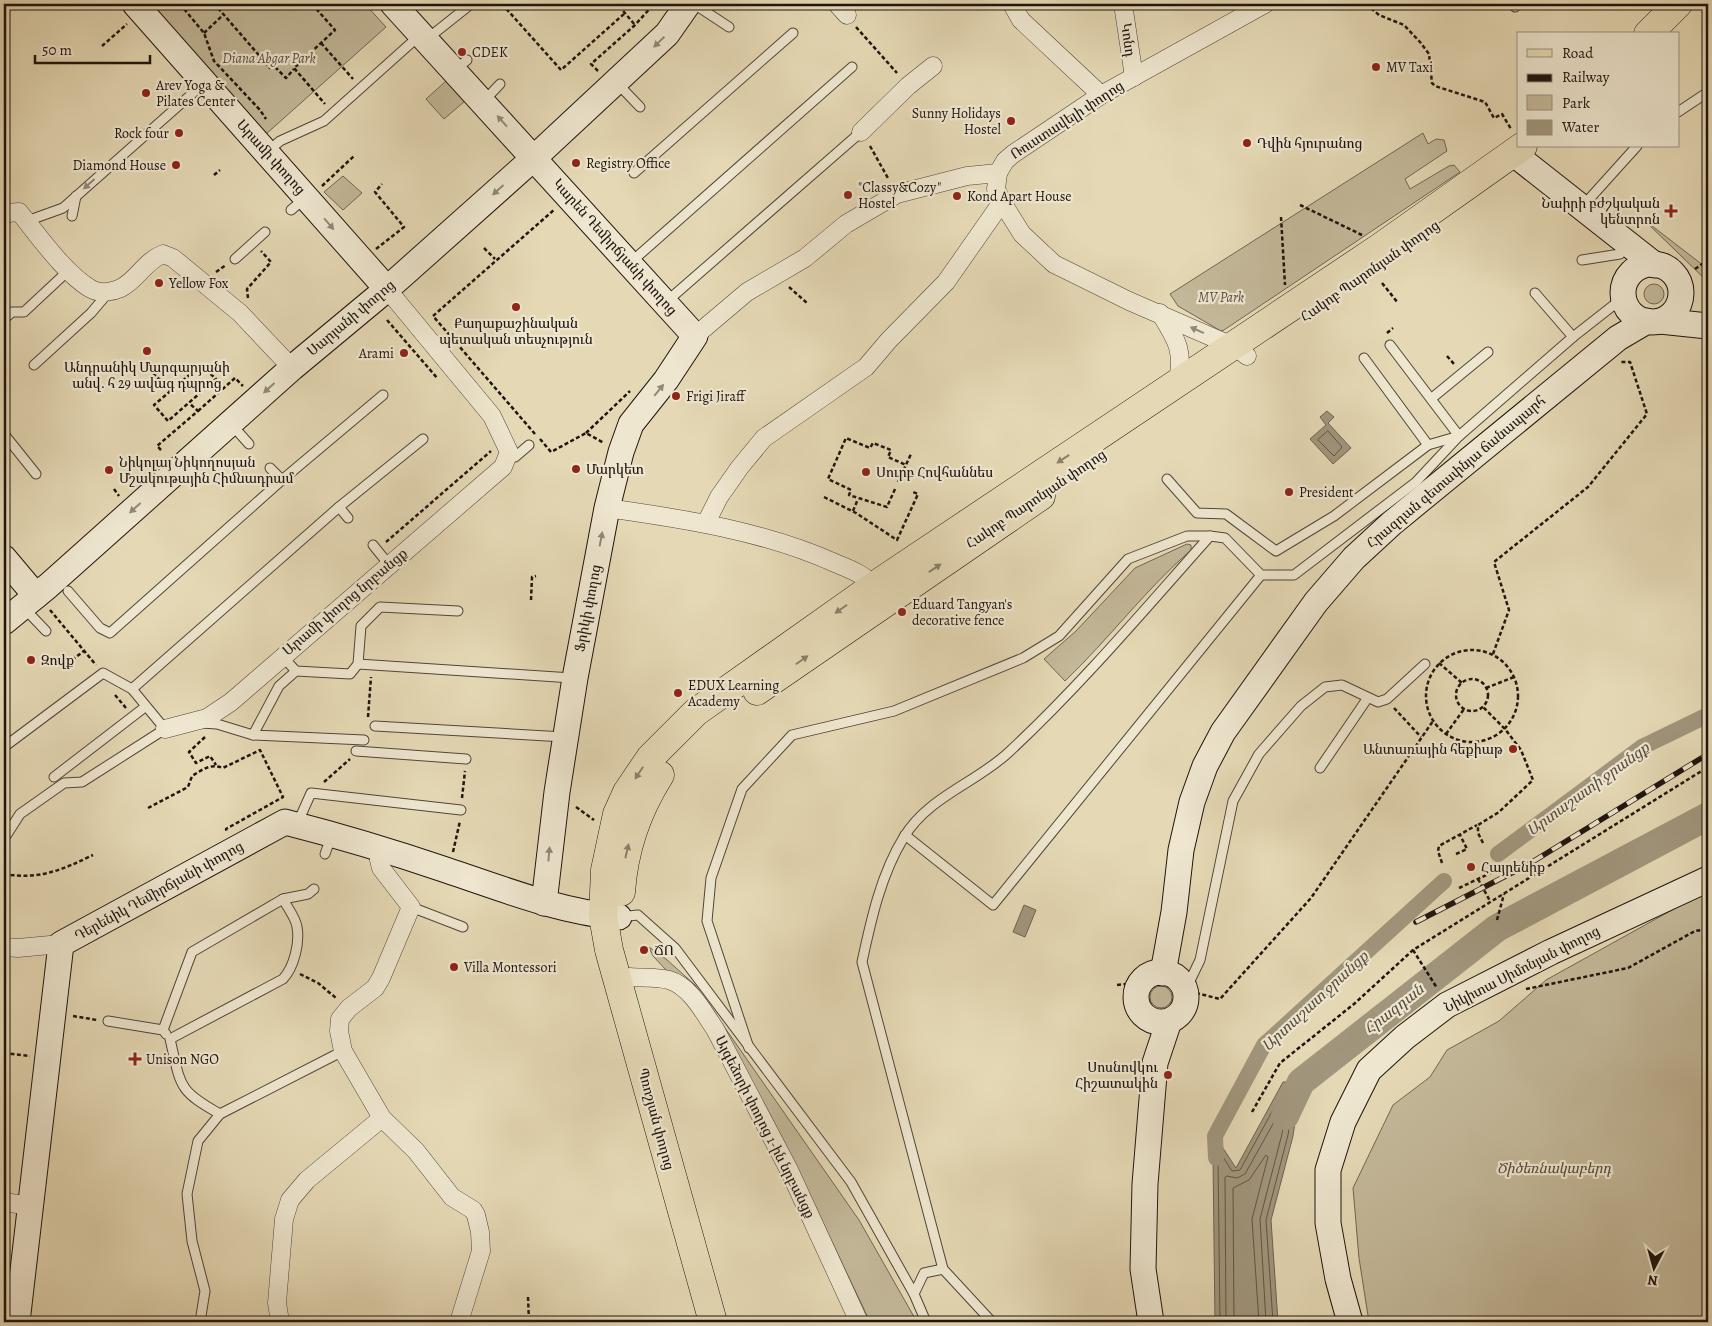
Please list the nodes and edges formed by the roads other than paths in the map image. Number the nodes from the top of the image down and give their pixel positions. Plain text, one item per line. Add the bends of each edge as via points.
1 (393, 4) edge
2 (471, 4) edge
3 (688, 4) edge
4 (694, 4) edge
5 (1012, 4) edge
6 (1123, 4) edge
7 (1265, 4) edge
8 (1678, 4) edge
9 (1695, 4) edge
10 (131, 14) edge
11 (728, 27) dead end
12 (1650, 32) edge
13 (1668, 32) edge
14 (793, 33) dead end
15 (424, 37) junction
16 (933, 66) dead end
17 (852, 67) dead end
18 (608, 77) junction
19 (1134, 77) junction
20 (205, 83) junction
21 (1708, 92) edge
22 (1101, 95) junction
23 (640, 106) dead end
24 (1680, 111) edge
25 (861, 132) joint
26 (1636, 148) edge
27 (267, 153) junction
28 (1518, 154) edge
29 (535, 157) junction
30 (998, 172) junction
31 (634, 173) dead end
32 (76, 196) junction
33 (1002, 202) junction
34 (1581, 208) junction
35 (4, 216) edge
36 (72, 216) dead end
37 (27, 222) junction
38 (265, 232) dead end
39 (1620, 254) junction
40 (235, 258) road end
41 (1582, 260) dead end
42 (630, 264) junction
43 (1655, 265) junction
44 (69, 270) junction
45 (387, 289) junction
46 (108, 292) junction
47 (1681, 292) junction
48 (1535, 293) dead end
49 (665, 303) junction
50 (1637, 306) junction
51 (1160, 313) junction
52 (1708, 314) edge
53 (4, 319) edge
54 (1708, 326) edge
55 (695, 336) junction
56 (1573, 338) junction
57 (1390, 345) dead end
58 (1240, 351) junction
59 (1488, 352) dead end
60 (1364, 358) dead end
61 (34, 365) dead end
62 (292, 368) junction
63 (1177, 385) junction
64 (383, 395) dead end
65 (1432, 398) junction
66 (230, 423) junction
67 (4, 434) edge
68 (1459, 436) junction
69 (423, 439) dead end
70 (250, 444) dead end
71 (529, 445) dead end
72 (1428, 445) junction
73 (510, 454) junction
74 (270, 468) dead end
75 (36, 474) dead end
76 (1167, 479) dead end
77 (282, 480) junction
78 (339, 507) junction
79 (607, 508) junction
80 (348, 518) dead end
81 (706, 522) junction
82 (1210, 536) junction
83 (375, 548) road end
84 (4, 558) edge
85 (390, 566) junction
86 (1261, 576) junction
87 (874, 586) junction
88 (68, 591) dead end
89 (36, 604) junction
90 (458, 611) dead end
91 (4, 622) edge
92 (46, 631) dead end
93 (282, 656) junction
94 (358, 664) junction
95 (1425, 664) dead end
96 (296, 671) junction
97 (575, 678) junction
98 (132, 689) junction
99 (1367, 700) junction
100 (145, 707) junction
101 (191, 723) junction
102 (375, 726) dead end
103 (164, 729) junction
104 (253, 735) junction
105 (567, 738) junction
106 (364, 740) dead end
107 (4, 747) edge
108 (356, 751) road end
109 (466, 758) dead end
110 (1320, 768) dead end
111 (54, 777) dead end
112 (462, 810) dead end
113 (296, 825) junction
114 (905, 835) junction
115 (4, 839) edge
116 (382, 848) junction
117 (1708, 878) edge
118 (314, 889) dead end
119 (283, 899) junction
120 (544, 903) junction
121 (411, 907) junction
122 (611, 916) junction
123 (463, 927) dead end
124 (61, 944) junction
125 (4, 946) edge
126 (1156, 968) junction
127 (630, 978) junction
128 (1185, 991) junction
129 (1141, 1012) junction
130 (108, 1021) road end
131 (1169, 1021) junction
132 (162, 1030) junction
133 (170, 1039) junction
134 (749, 1048) junction
135 (343, 1051) junction
136 (1155, 1063) junction
137 (220, 1114) junction
138 (382, 1118) junction
139 (4, 1202) edge
140 (30, 1206) junction
141 (944, 1269) junction
142 (914, 1294) junction
143 (13, 1311) edge
144 (200, 1322) edge
145 (280, 1322) edge
146 (459, 1322) edge
147 (713, 1322) edge
148 (726, 1322) edge
149 (859, 1322) edge
150 (926, 1322) edge
151 (992, 1322) edge
152 (1151, 1322) edge
153 (1350, 1322) edge

1 - 15 street, Կարեն Դեմիրճյանի փողոց
2 - 15 lane
3 -> 18 street, Սարյանի փողոց via 667,34
4 - 11 lane
5 - 22 street via 1022,20
6 - 19 street, Կոնդ
7 - 19 street, Ռուստավելի փողոց
8 - 12 main road
9 - 13 main road
10 - 20 street, Արամի փողոց
14 - 31 lane via 756,60 667,137
15 - 27 lane via 324,121 280,141
29 -> 15 street, Կարեն Դեմիրճյանի փողոց via 492,93
16 - 25 street
17 - 42 lane
18 - 23 lane
18 - 29 street, Սարյանի փողոց
19 - 22 street, Ռուստավելի փողոց
20 - 27 street, Արամի փողոց
20 -> 32 lane
21 - 24 lane
22 - 30 street, Ռուստավելի փողոց via 1013,154
25 - 49 lane
26 - 34 lane
27 -> 45 street, Արամի փողոց via 304,200
28 - 34 street
28 - 39 street via 1618,247
28 - 58 main road, Հակոբ Պարոնյան փողոց
28 - 58 main road, Հակոբ Պարոնյան փողոց via 1374,243 1269,323
29 - 42 street, Կարեն Դեմիրճյանի փողոց
29 -> 45 street, Սարյանի փողոց
30 - 33 street via 996,189
30 - 55 street, Ռուստավելի փողոց via 967,176 897,194 846,224 805,258 747,292
32 - 36 lane
32 - 37 lane via 63,208
33 - 51 street via 1022,234 1054,264
33 - 81 street via 946,282 866,367 764,438 719,497
34 - 43 street
35 - 37 street via 19,212
37 - 44 street
38 - 40 lane
39 - 41 lane
39 - 50 street
42 - 49 street, Կարեն Դեմիրճյանի փողոց
43 - 47 street via 1673,273
43 - 50 street via 1641,267
44 - 46 street via 92,290
44 - 53 lane via 24,312 12,312
45 - 62 street, Սարյանի փողոց
45 - 73 street via 492,416
46 - 61 lane via 91,313
46 - 62 street via 122,287 152,259 163,254 173,258 250,325
47 - 50 street via 1675,310
47 - 52 street
48 - 56 lane
49 - 55 street, Կարեն Դեմիրճյանի փողոց
50 - 54 street
50 - 56 lane
50 - 126 street, Հրազդան գետափնյա ճանապարհ via 1618,338 1392,523 1354,558 1316,602 1222,732 1205,766 1192,802 1181,850 1174,912
58 -> 51 street
51 - 63 street via 1179,343 1181,368
79 -> 55 street, Ֆրիկի փողոց via 631,424
56 - 68 lane
57 - 65 lane
58 - 63 main road, Հակոբ Պարոնյան փողոց
122 -> 58 main road, Հակոբ Պարոնյան փողոց via 644,800 676,753 691,738
59 - 65 lane
60 - 72 lane
62 -> 66 street, Սարյանի փողոց
63 -> 87 main road, Հակոբ Պարոնյան փողոց
64 - 77 lane
65 - 68 lane
66 - 70 lane
66 -> 89 street, Սարյանի փողոց
67 - 75 lane
68 - 72 lane
68 - 86 lane via 1416,482 1294,574
69 - 78 lane
71 - 73 lane
72 - 76 lane via 1334,516 1276,551 1226,514 1197,513
73 - 85 street, Արամի փողոց նրբանցք via 503,467
74 - 77 lane
77 - 88 lane via 110,633 100,628
78 - 80 lane
78 - 98 lane
79 - 81 street
97 -> 79 street, Ֆրիկի փողոց
81 - 87 street via 802,548 856,572
82 - 86 lane via 1225,538
82 - 114 lane via 1092,670 1007,754 933,804
82 - 134 lane via 1187,536 1128,559 1059,636 1023,658 894,710 792,735 742,789 711,878 707,921
83 - 85 lane
84 - 89 street
85 - 93 street, Արամի փողոց նրբանցք
86 - 114 lane via 993,905
87 -> 122 main road, Հակոբ Պարոնյան փողոց via 696,712 650,758 627,792 617,814 605,870
89 - 91 street, Սարյանի փողոց
89 - 92 lane
90 - 94 lane via 380,607 361,626
93 - 96 lane
93 - 101 street, Արամի փողոց նրբանցք via 231,702 207,718
94 - 96 lane via 350,674
94 - 97 lane
95 - 99 lane via 1387,699 1378,702
96 - 104 lane via 279,686
97 - 105 street, Ֆրիկի փողոց
98 - 100 lane
98 - 107 lane via 103,673
99 - 110 lane
99 - 128 lane via 1342,685 1325,687 1301,706 1259,754 1233,801 1200,960
100 - 103 lane
100 - 111 lane
101 - 103 street, Արամի փողոց նրբանցք
101 - 104 lane via 217,724
102 - 105 lane
103 - 115 lane via 82,782 64,783 20,814
104 - 106 lane
120 -> 105 street, Ֆրիկի փողոց
108 - 109 lane
112 - 113 lane via 311,793
113 - 116 street, Դերենիկ Դեմիրճյանի փողոց via 328,844
113 - 124 street, Դերենիկ Դեմիրճյանի փողոց via 285,822
114 - 141 lane via 893,856 872,915 862,962
116 - 120 street, Դերենիկ Դեմիրճյանի փողոց
116 - 121 street via 381,868
117 - 153 street, Նիկիտա Սիմոնյան փողոց via 1447,1005 1369,1070 1343,1122 1328,1170 1328,1223
118 - 119 lane via 308,894
119 - 132 lane via 192,952
119 - 133 lane via 297,925 298,939 290,971 283,978
120 - 122 street, Դերենիկ Դեմիրճյանի փողոց
121 - 123 lane
121 - 135 street via 375,988 340,1019
122 - 127 main road, Պռոշյան փողոց
122 - 134 lane via 638,915 675,948
122 - 147 main road, Պռոշյան փողոց via 609,950
124 - 125 street
124 - 140 street, Դերենիկ Դեմիրճյանի փողոց
126 - 128 street via 1175,977
126 - 129 street via 1139,985 1136,998
127 - 148 main road, Պռոշյան փողոց
127 - 149 street, Այգեձորի փողոց 1-ին նրբանցք via 670,980 679,985 715,1029 789,1170
128 - 131 street via 1185,1004
129 - 131 street via 1154,1021
129 - 136 street
130 - 132 lane
131 - 136 street
132 - 133 lane
133 - 137 lane via 179,1081 188,1094
134 - 142 lane via 851,1182
135 - 137 lane
135 - 138 street
136 - 152 street via 1145,1184 1143,1269
137 - 144 lane via 198,1142 187,1194 192,1241 205,1291
138 - 145 street via 307,1180 290,1200 284,1219 277,1303
138 - 146 street via 416,1150 452,1197 476,1215 481,1251
139 - 140 street
140 - 143 street, Դերենիկ Դեմիրճյանի փողոց
141 - 142 lane via 924,1273
141 - 151 lane
142 - 150 lane

